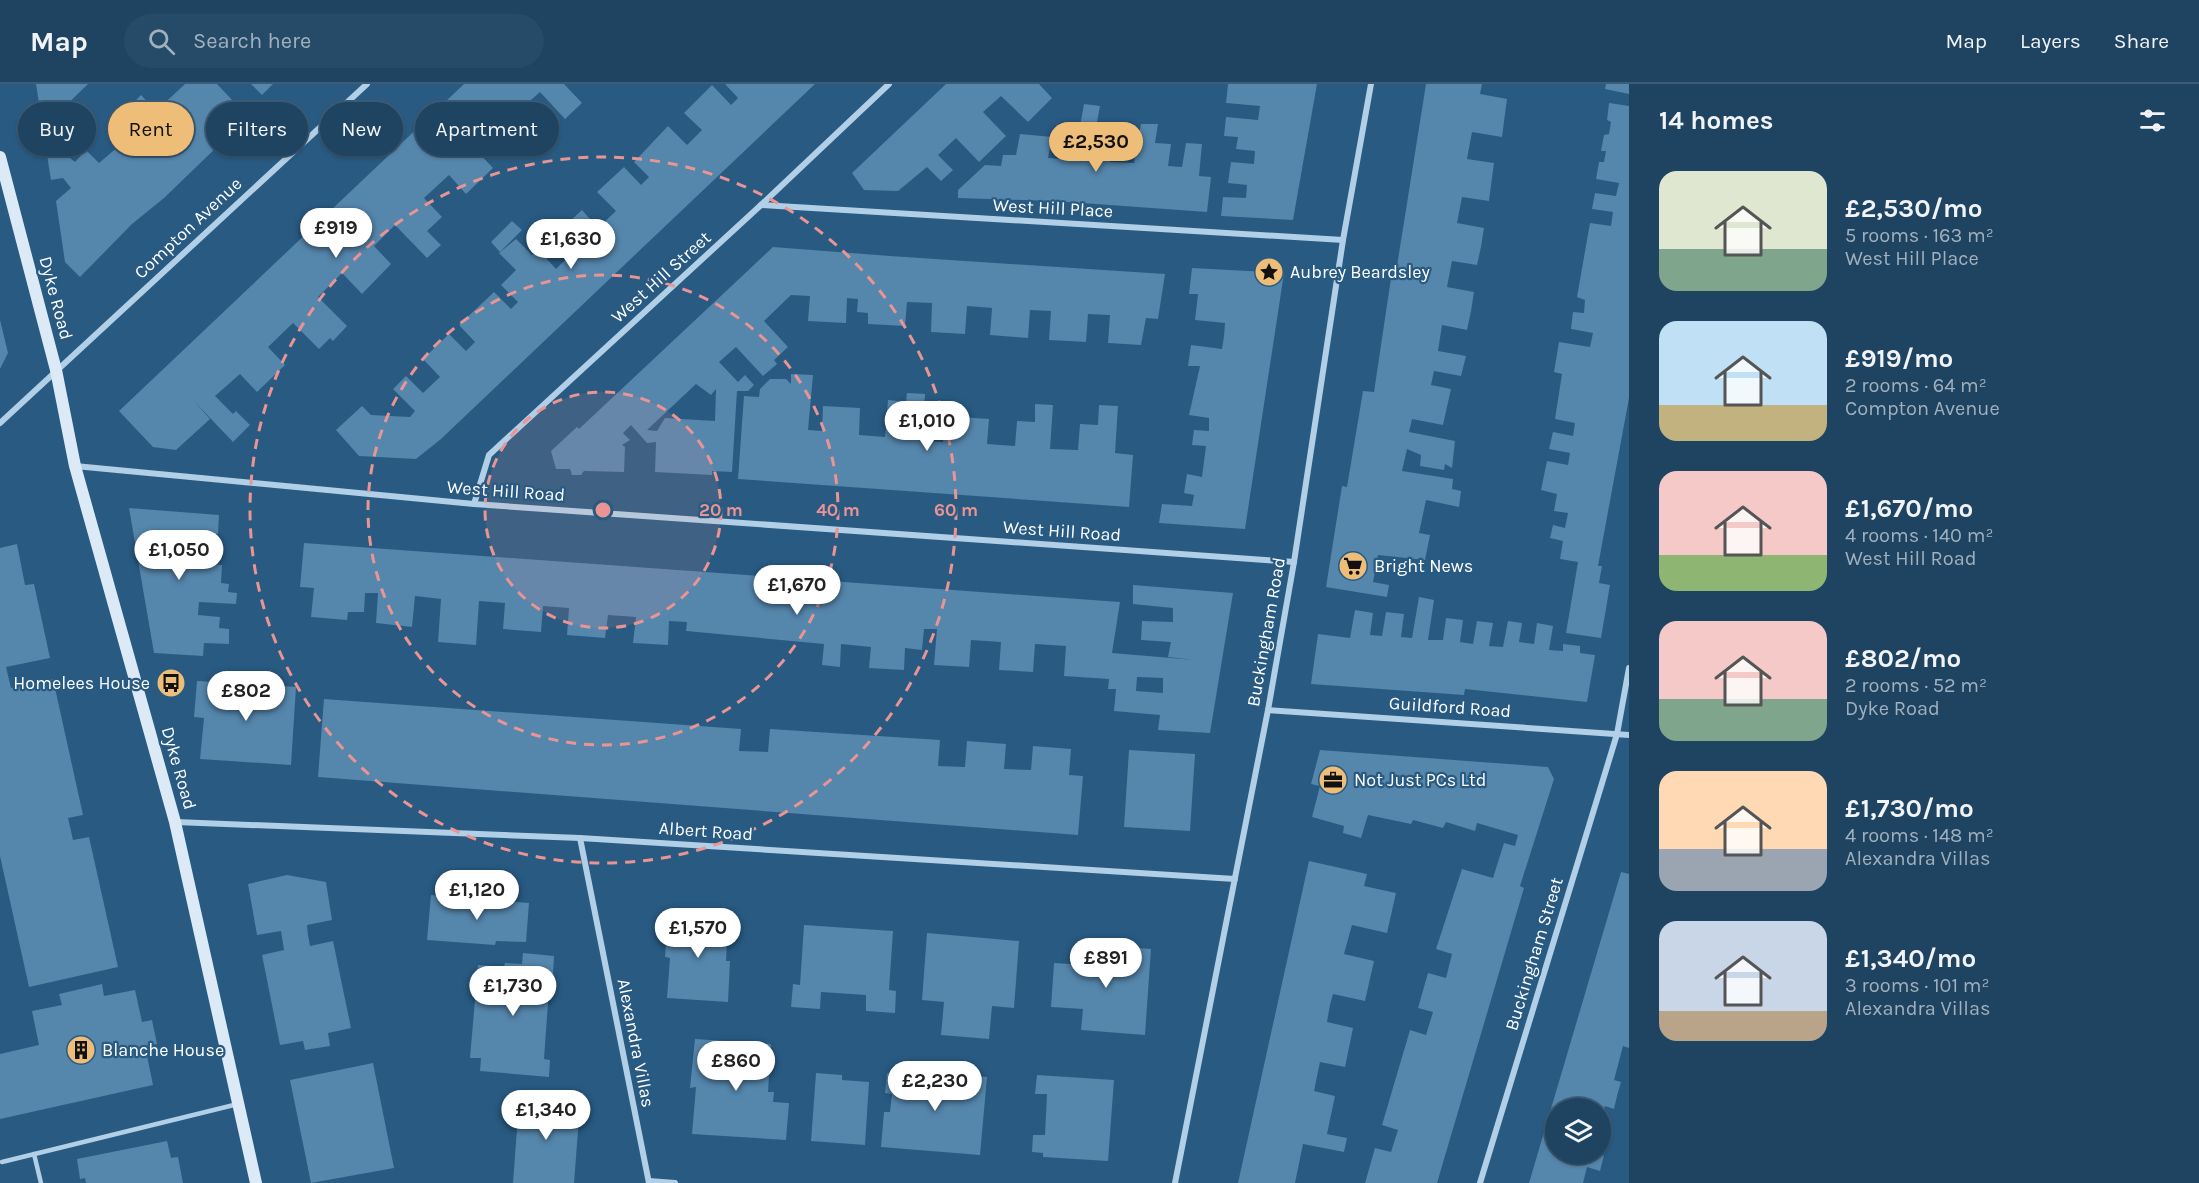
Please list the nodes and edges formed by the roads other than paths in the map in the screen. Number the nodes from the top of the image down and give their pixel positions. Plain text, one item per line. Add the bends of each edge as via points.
1 (367, 84) edge
2 (889, 84) edge
3 (1371, 84) edge
4 (0, 157) edge
5 (761, 206) junction
6 (1343, 240) junction
7 (56, 370) junction
8 (0, 423) edge
9 (75, 466) junction
10 (474, 504) junction
11 (1294, 562) junction
12 (1629, 668) edge
13 (1268, 710) junction
14 (1617, 734) junction
15 (1629, 735) edge
16 (175, 822) junction
17 (580, 838) junction
18 (1235, 879) junction
19 (240, 1103) junction
20 (34, 1154) junction
21 (2, 1162) dead end
22 (649, 1182) edge
23 (41, 1183) edge
24 (256, 1183) edge
25 (675, 1183) edge
26 (1175, 1183) edge
27 (1480, 1183) edge

1 - 7 street, Compton Avenue
2 - 5 street, West Hill Street
3 - 6 street, Buckingham Road
4 - 7 main road, Dyke Road
5 - 6 street, West Hill Place
5 - 10 street, West Hill Street via 489,455
6 - 11 street, Buckingham Road
7 - 8 street, Compton Avenue
7 - 9 main road, Dyke Road
9 - 10 street, West Hill Road
9 - 16 main road, Dyke Road
10 - 11 street, West Hill Road
11 - 13 street, Buckingham Road
12 - 14 street, Buckingham Street
13 - 14 street, Guildford Road
13 - 18 street, Buckingham Road
14 - 15 street, Guildford Road
14 - 27 street, Buckingham Street
16 - 17 street, Albert Road
16 - 19 main road, Dyke Road
17 - 18 street, Albert Road
17 - 22 street, Alexandra Villas
18 - 26 street, Buckingham Road
19 - 20 lane
19 - 24 main road, Dyke Road
20 - 21 lane
20 - 23 lane
22 - 25 street

